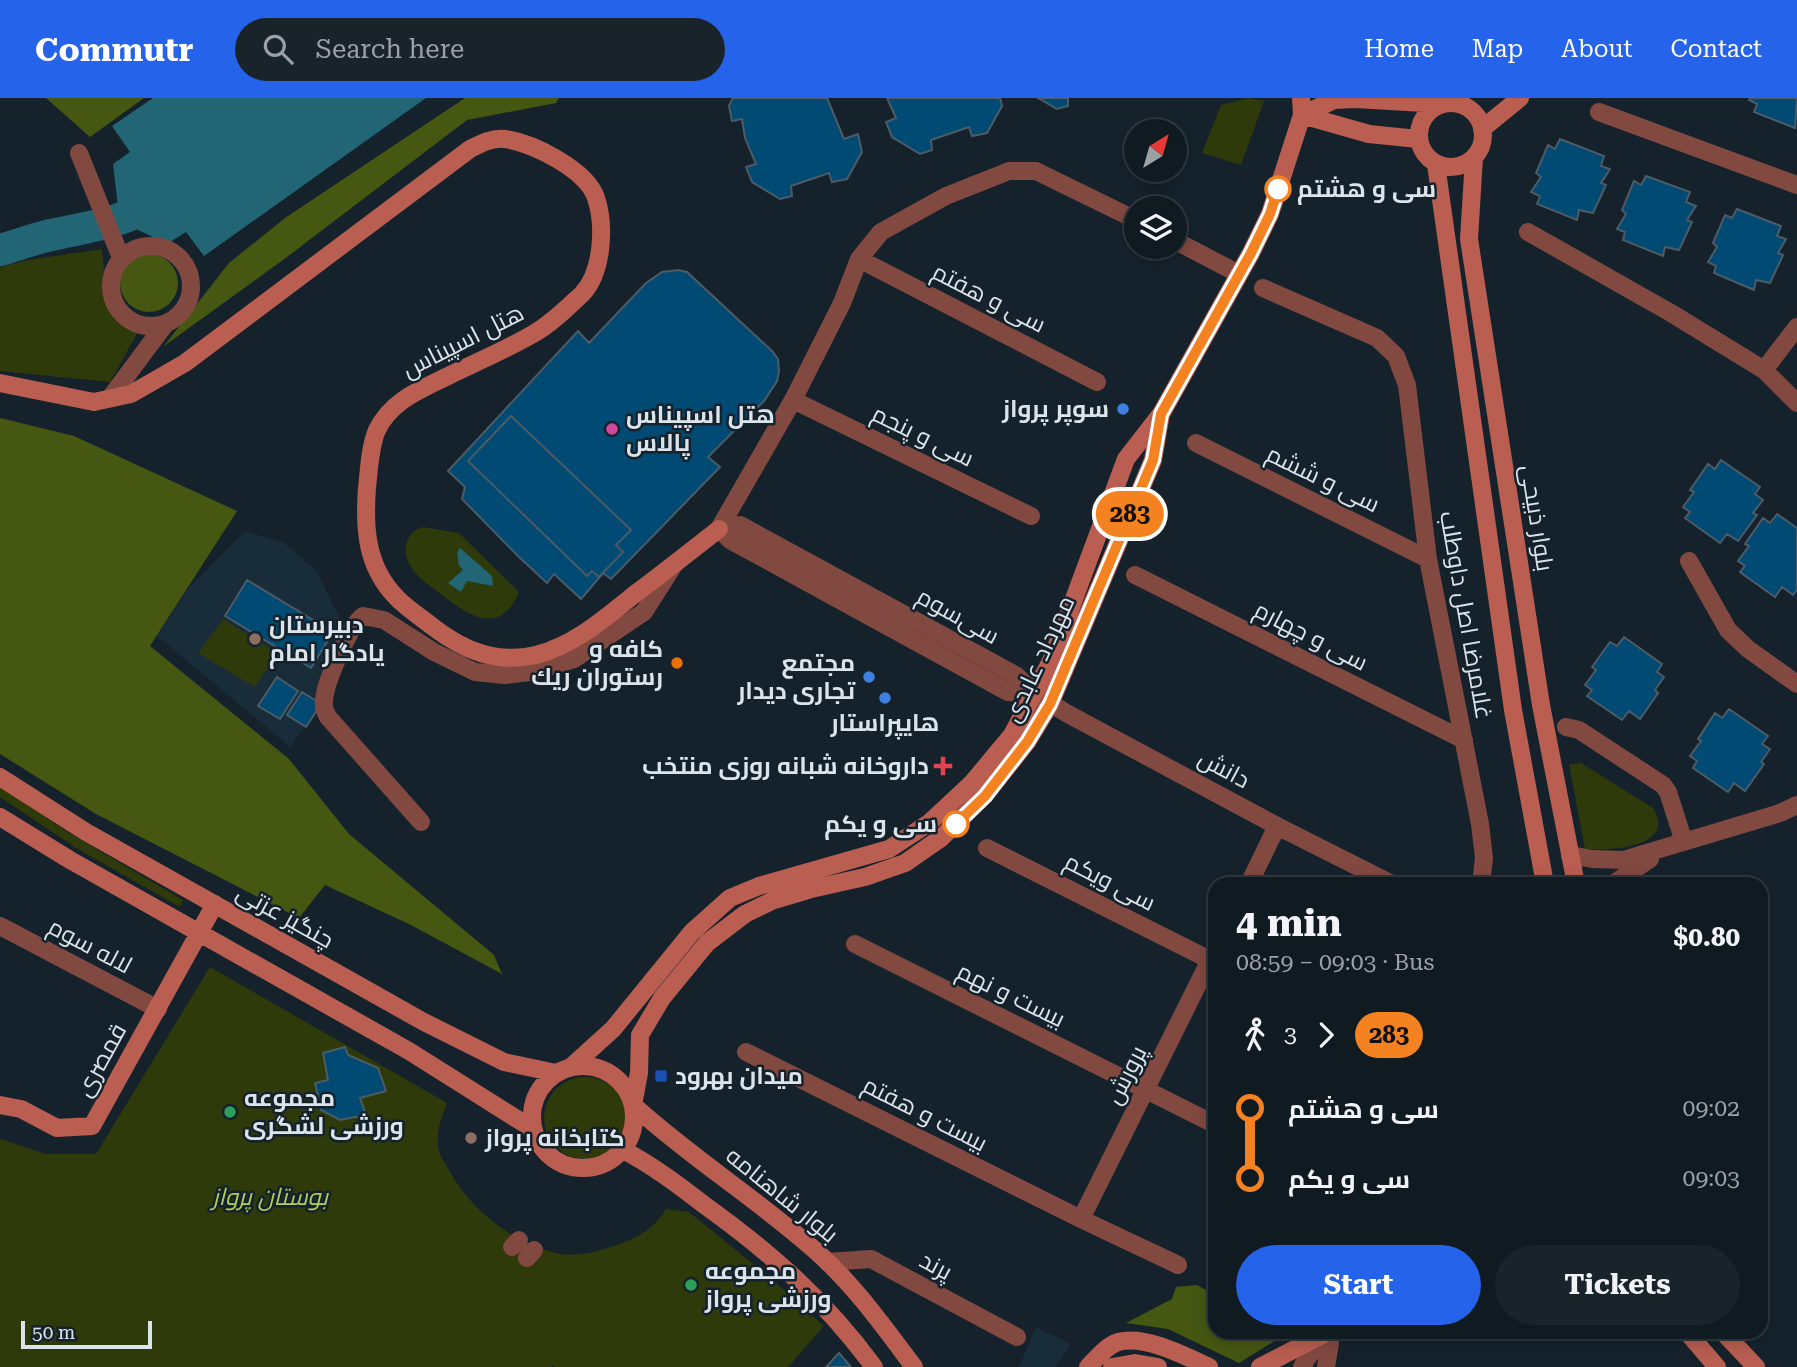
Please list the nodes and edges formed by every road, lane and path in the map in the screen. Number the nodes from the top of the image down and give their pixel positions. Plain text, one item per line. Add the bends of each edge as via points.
1 (1520, 98) edge
2 (1454, 102) edge
3 (1302, 106) edge
4 (1599, 112) dead end
5 (1482, 129) junction
6 (1418, 139) junction
7 (79, 153) dead end
8 (1474, 158) junction
9 (1436, 164) junction
10 (1797, 186) edge
11 (1124, 214) edge
12 (1528, 232) dead end
13 (1187, 247) edge
14 (121, 258) junction
15 (859, 259) junction
16 (1239, 274) junction
17 (1264, 288) dead end
18 (166, 323) junction
19 (1797, 327) edge
20 (1764, 370) junction
21 (1097, 382) dead end
22 (0, 383) edge
23 (110, 398) junction
24 (793, 400) junction
25 (1797, 403) edge
26 (1161, 414) junction
27 (1196, 443) dead end
28 (1031, 516) dead end
29 (719, 528) junction
30 (1428, 559) junction
31 (1689, 561) dead end
32 (674, 565) junction
33 (1135, 575) dead end
34 (1797, 684) edge
35 (1042, 699) junction
36 (1566, 727) dead end
37 (1465, 740) junction
38 (0, 777) edge
39 (1797, 805) edge
40 (0, 817) edge
41 (421, 822) dead end
42 (1278, 826) junction
43 (1684, 842) junction
44 (987, 848) dead end
45 (1570, 855) junction
46 (1252, 877) edge
47 (1378, 877) edge
48 (1482, 877) edge
49 (1544, 877) edge
50 (1575, 877) edge
51 (1623, 877) edge
52 (215, 904) junction
53 (0, 926) edge
54 (199, 933) junction
55 (855, 944) dead end
56 (1208, 956) edge
57 (1208, 968) edge
58 (158, 1009) junction
59 (746, 1052) dead end
60 (564, 1070) junction
61 (1146, 1089) junction
62 (0, 1097) edge
63 (0, 1105) edge
64 (633, 1105) junction
65 (21, 1109) junction
66 (1208, 1121) edge
67 (533, 1129) junction
68 (623, 1150) junction
69 (1081, 1219) junction
70 (827, 1262) junction
71 (1178, 1265) dead end
72 (1017, 1337) dead end
73 (1314, 1339) edge
74 (1322, 1339) edge
75 (1329, 1339) edge
76 (1693, 1339) edge
77 (1730, 1339) edge
78 (874, 1367) edge
79 (914, 1367) edge
80 (1088, 1367) edge
81 (1112, 1367) edge
82 (1158, 1367) edge
83 (1209, 1367) edge
84 (1260, 1367) edge
85 (1302, 1367) edge
86 (1326, 1367) edge
87 (1717, 1367) edge
88 (1756, 1367) edge

1 - 5 street
2 - 3 street via 1356,99
2 - 5 street via 1469,108
2 - 6 street via 1428,111
3 - 6 street via 1369,134
3 - 16 street, مهرداد عابدی via 1270,214
4 - 10 street
5 - 8 street via 1483,139
6 - 9 street
7 - 14 street
8 - 9 street via 1463,166
8 - 45 street, بلوار ذبیحی via 1469,239 1541,705
9 - 49 street, بلوار ذبیحی via 1513,710
11 - 15 street via 1036,171 1009,172 912,213 881,232
12 - 20 street
13 - 16 street
14 - 18 street via 110,283 118,309 140,324
14 - 18 street via 144,246 157,246 180,258 191,281 190,294 186,306
15 - 21 street, سی و هفتم
15 - 24 street
16 - 26 street, مهرداد عابدی
17 - 30 street, غلامرضا اصل داوطلب via 1377,338 1396,356 1407,385
18 - 23 street
19 - 20 street
20 - 25 street
22 - 23 street, هتل اسپیناس via 94,401
23 - 32 street, هتل اسپیناس via 131,394 185,363 470,149 504,138 550,155 586,182 596,197 602,248 584,292 536,333 423,386 389,411 376,432 364,519 377,570 397,598 444,636 480,654 518,659 565,644
24 - 28 street, سی و پنجم
24 - 29 street
26 - 35 street, مهرداد عابدی via 1153,460
26 - 35 street, مهرداد عابدی via 1126,459
27 - 30 street, سی و ششم
29 - 32 street, هتل اسپیناس
29 - 35 street, سی‌سوم via 730,540 1008,692
30 - 37 street, غلامرضا اصل داوطلب
31 - 34 street via 1728,630
32 - 41 street via 644,612 574,659 530,673 475,672 384,620 363,617 357,621 336,663 324,709
33 - 37 street, سی و چهارم
35 - 42 street, دانش
35 - 60 street, مهرداد عابدی via 972,783 929,823 889,849 730,898 692,932 613,1029
35 - 64 street, مهرداد عابدی via 1027,742 985,796 942,838 905,863 774,900 745,914 707,943 662,998 640,1035
36 - 43 street via 1579,730 1663,785
37 - 48 street, غلامرضا اصل داوطلب via 1484,858
38 - 52 street, چنگیز عزتی via 86,832
39 - 43 street
40 - 54 street
42 - 46 street
42 - 47 street, دانش
43 - 45 street via 1623,860
43 - 51 street
44 - 56 street, سی ویکم
45 - 50 street, بلوار ذبیحی
52 - 54 street, قمصری
52 - 60 street, چنگیز عزتی via 504,1062
53 - 58 street, لاله سوم
54 - 58 street, قمصری
54 - 67 street via 409,1051
55 - 61 street, بیست و نهم
57 - 61 street, پرورش
58 - 65 street, قمصری via 92,1126 57,1128
59 - 69 street, بیست و هفتم
60 - 64 street via 603,1069 627,1090
60 - 67 street via 544,1084 536,1097
61 - 66 street, بیست و نهم
61 - 69 street, پرورش
62 - 65 street
63 - 65 street, قمصری
64 - 68 street via 633,1129
64 - 70 street, بلوار شاهنامه
67 - 68 street via 550,1156 572,1166 596,1167
68 - 78 street via 725,1219 795,1276
69 - 71 street, بیست و هفتم
70 - 72 street, پرند via 871,1259
70 - 79 street, بلوار شاهنامه via 870,1308
73 - 84 street
74 - 85 street
75 - 86 street
76 - 87 street
77 - 88 street
80 - 83 street via 1119,1342 1164,1347
81 - 82 street via 1135,1363

